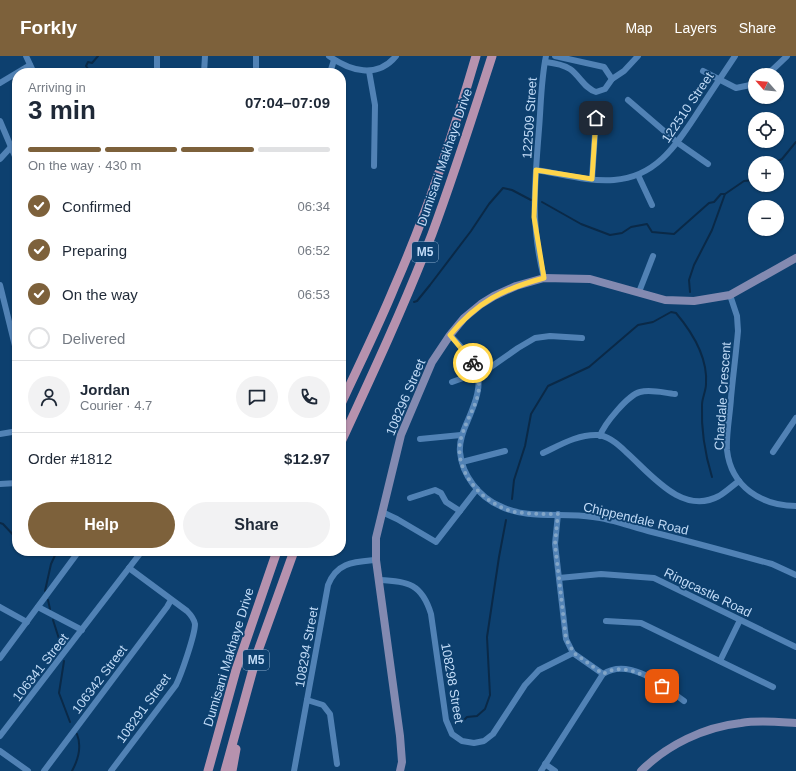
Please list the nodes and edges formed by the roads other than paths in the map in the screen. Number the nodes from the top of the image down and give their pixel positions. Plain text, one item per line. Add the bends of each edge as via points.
1 (26, 56) edge
2 (157, 56) edge
3 (205, 56) edge
4 (256, 56) edge
5 (396, 56) edge
6 (476, 56) edge
7 (492, 56) edge
8 (555, 56) edge
9 (638, 56) edge
10 (735, 56) edge
11 (787, 56) edge
12 (332, 57) edge
13 (545, 59) edge
14 (30, 65) junction
15 (25, 68) edge
16 (32, 68) edge
17 (156, 68) edge
18 (204, 68) edge
19 (256, 68) edge
20 (331, 68) edge
21 (774, 68) edge
22 (369, 71) junction
23 (703, 71) dead end
24 (12, 75) edge
25 (612, 79) junction
26 (719, 80) junction
27 (0, 82) edge
28 (748, 85) edge
29 (628, 100) dead end
30 (596, 118) dead end
31 (0, 120) edge
32 (678, 143) junction
33 (11, 147) joint
34 (0, 159) edge
35 (708, 164) dead end
36 (374, 166) dead end
37 (536, 170) junction
38 (638, 175) junction
39 (592, 179) junction
40 (652, 205) dead end
41 (653, 256) dead end
42 (796, 258) edge
43 (544, 278) junction
44 (0, 285) edge
45 (639, 292) junction
46 (730, 295) junction
47 (12, 334) edge
48 (450, 335) junction
49 (582, 338) dead end
50 (478, 374) junction
51 (452, 382) dead end
52 (346, 393) edge
53 (675, 394) dead end
54 (796, 418) edge
55 (346, 431) edge
56 (12, 432) edge
57 (0, 434) edge
58 (461, 435) junction
59 (600, 436) junction
60 (420, 439) dead end
61 (505, 451) dead end
62 (773, 452) dead end
63 (543, 453) dead end
64 (462, 462) junction
65 (738, 481) junction
66 (12, 483) edge
67 (0, 484) edge
68 (477, 489) junction
69 (410, 498) dead end
70 (796, 506) edge
71 (460, 511) junction
72 (382, 512) junction
73 (558, 514) junction
74 (75, 556) edge
75 (138, 556) edge
76 (275, 556) edge
77 (292, 556) edge
78 (376, 560) junction
79 (129, 568) junction
80 (796, 575) edge
81 (559, 578) junction
82 (379, 580) junction
83 (170, 600) junction
84 (0, 607) edge
85 (38, 607) junction
86 (740, 620) junction
87 (606, 621) dead end
88 (27, 622) junction
89 (82, 630) junction
90 (796, 647) edge
91 (574, 653) junction
92 (0, 658) edge
93 (720, 661) junction
94 (603, 674) junction
95 (773, 687) dead end
96 (307, 700) junction
97 (244, 701) junction
98 (684, 701) dead end
99 (796, 722) edge
100 (0, 736) edge
101 (0, 751) edge
102 (337, 764) dead end
103 (546, 764) junction
104 (28, 771) edge
105 (44, 771) edge
106 (111, 771) edge
107 (208, 771) edge
108 (225, 771) edge
109 (232, 771) edge
110 (294, 771) edge
111 (400, 771) edge
112 (541, 771) edge
113 (555, 771) edge
114 (641, 771) edge

1 - 14 street
2 - 17 street
3 - 18 street
4 - 19 street
5 - 22 street via 380,68
6 - 52 main road, Dumisani Makhaye Drive / M5 via 447,148 395,288
7 - 55 main road, Dumisani Makhaye Drive / M5 via 432,235 387,343
8 - 25 street via 604,67
9 - 25 street
10 - 26 street, 122510 Street
11 - 21 street
12 - 20 street
12 - 22 street via 354,70
13 - 25 street via 569,69 584,85 596,92 605,89
13 - 37 street, 122509 Street
14 - 15 street
14 - 16 street
22 - 36 street via 375,105
23 - 26 street
24 - 27 street
26 - 28 street via 736,88
26 - 32 street, 122510 Street
29 - 32 street
30 - 39 street
31 - 33 street
32 - 35 street
32 - 38 street, 122510 Street via 661,160
33 - 34 street
37 - 39 street, 122510 Street
37 - 43 street, 122509 Street via 534,217
38 - 39 street, 122510 Street via 615,180
38 - 40 street
41 - 45 street
42 - 46 street
43 - 45 street, 108296 Street via 590,278
43 - 48 street, 108296 Street via 494,296 464,318
44 - 47 street
45 - 46 street, 108296 Street via 681,302
46 - 65 street, Chardale Crescent via 737,316 738,331 727,449 728,459
48 - 50 street, Chippendale Road via 467,354
48 - 72 street, 108296 Street via 432,362 401,435
49 - 50 street via 535,338
50 - 51 street
50 - 58 street, Chippendale Road via 478,394
53 - 59 street via 649,391 635,394 612,418
54 - 62 street
56 - 57 street
58 - 60 street
58 - 64 street, Chippendale Road
59 - 63 street via 576,438
59 - 65 street via 620,446 680,498 699,501 711,499
61 - 64 street
64 - 68 street, Chippendale Road
65 - 70 street, Chardale Crescent via 761,499 782,506
66 - 67 street
68 - 71 street
68 - 73 street, Chippendale Road via 506,509 526,513
69 - 71 street via 434,490 441,493 446,502
71 - 72 street via 438,541 434,542
72 - 78 street, 108296 Street via 376,538
73 - 80 street, Chippendale Road via 601,518 772,564
73 - 81 street via 555,544
74 - 85 street
75 - 79 street, 106341 Street
76 - 107 main road, Dumisani Makhaye Drive / M5 via 236,670
77 - 97 main road, Dumisani Makhaye Drive / M5 via 266,627
78 - 82 street, 108296 Street
78 - 96 street, 108294 Street via 347,565 335,572 331,578
79 - 83 street, 108291 Street
79 - 89 street, 106341 Street
81 - 86 street, Ringcastle Road via 601,574 648,576
81 - 91 street via 566,639
82 - 91 street, 108298 Street via 408,583 422,593 427,602 431,614 446,720 452,734 462,741 474,743 489,738 525,685 539,670
82 - 111 street, 108296 Street via 400,736
83 - 105 street, 106342 Street
83 - 106 street, 108291 Street via 192,616 195,625 182,670 174,688
84 - 88 street
85 - 88 street
85 - 89 street, 106341 Street
86 - 90 street, Ringcastle Road
86 - 93 street
87 - 93 street via 641,623
88 - 92 street
89 - 100 street, 106341 Street
91 - 94 street
93 - 95 street
94 - 98 street via 614,670 637,672
94 - 103 street
96 - 102 street via 323,705 330,714
96 - 110 street, 108294 Street
97 - 108 main road, Dumisani Makhaye Drive / M5
97 - 109 main road
99 - 114 street via 741,723 714,728 666,750
101 - 104 street
103 - 112 street
103 - 113 street

